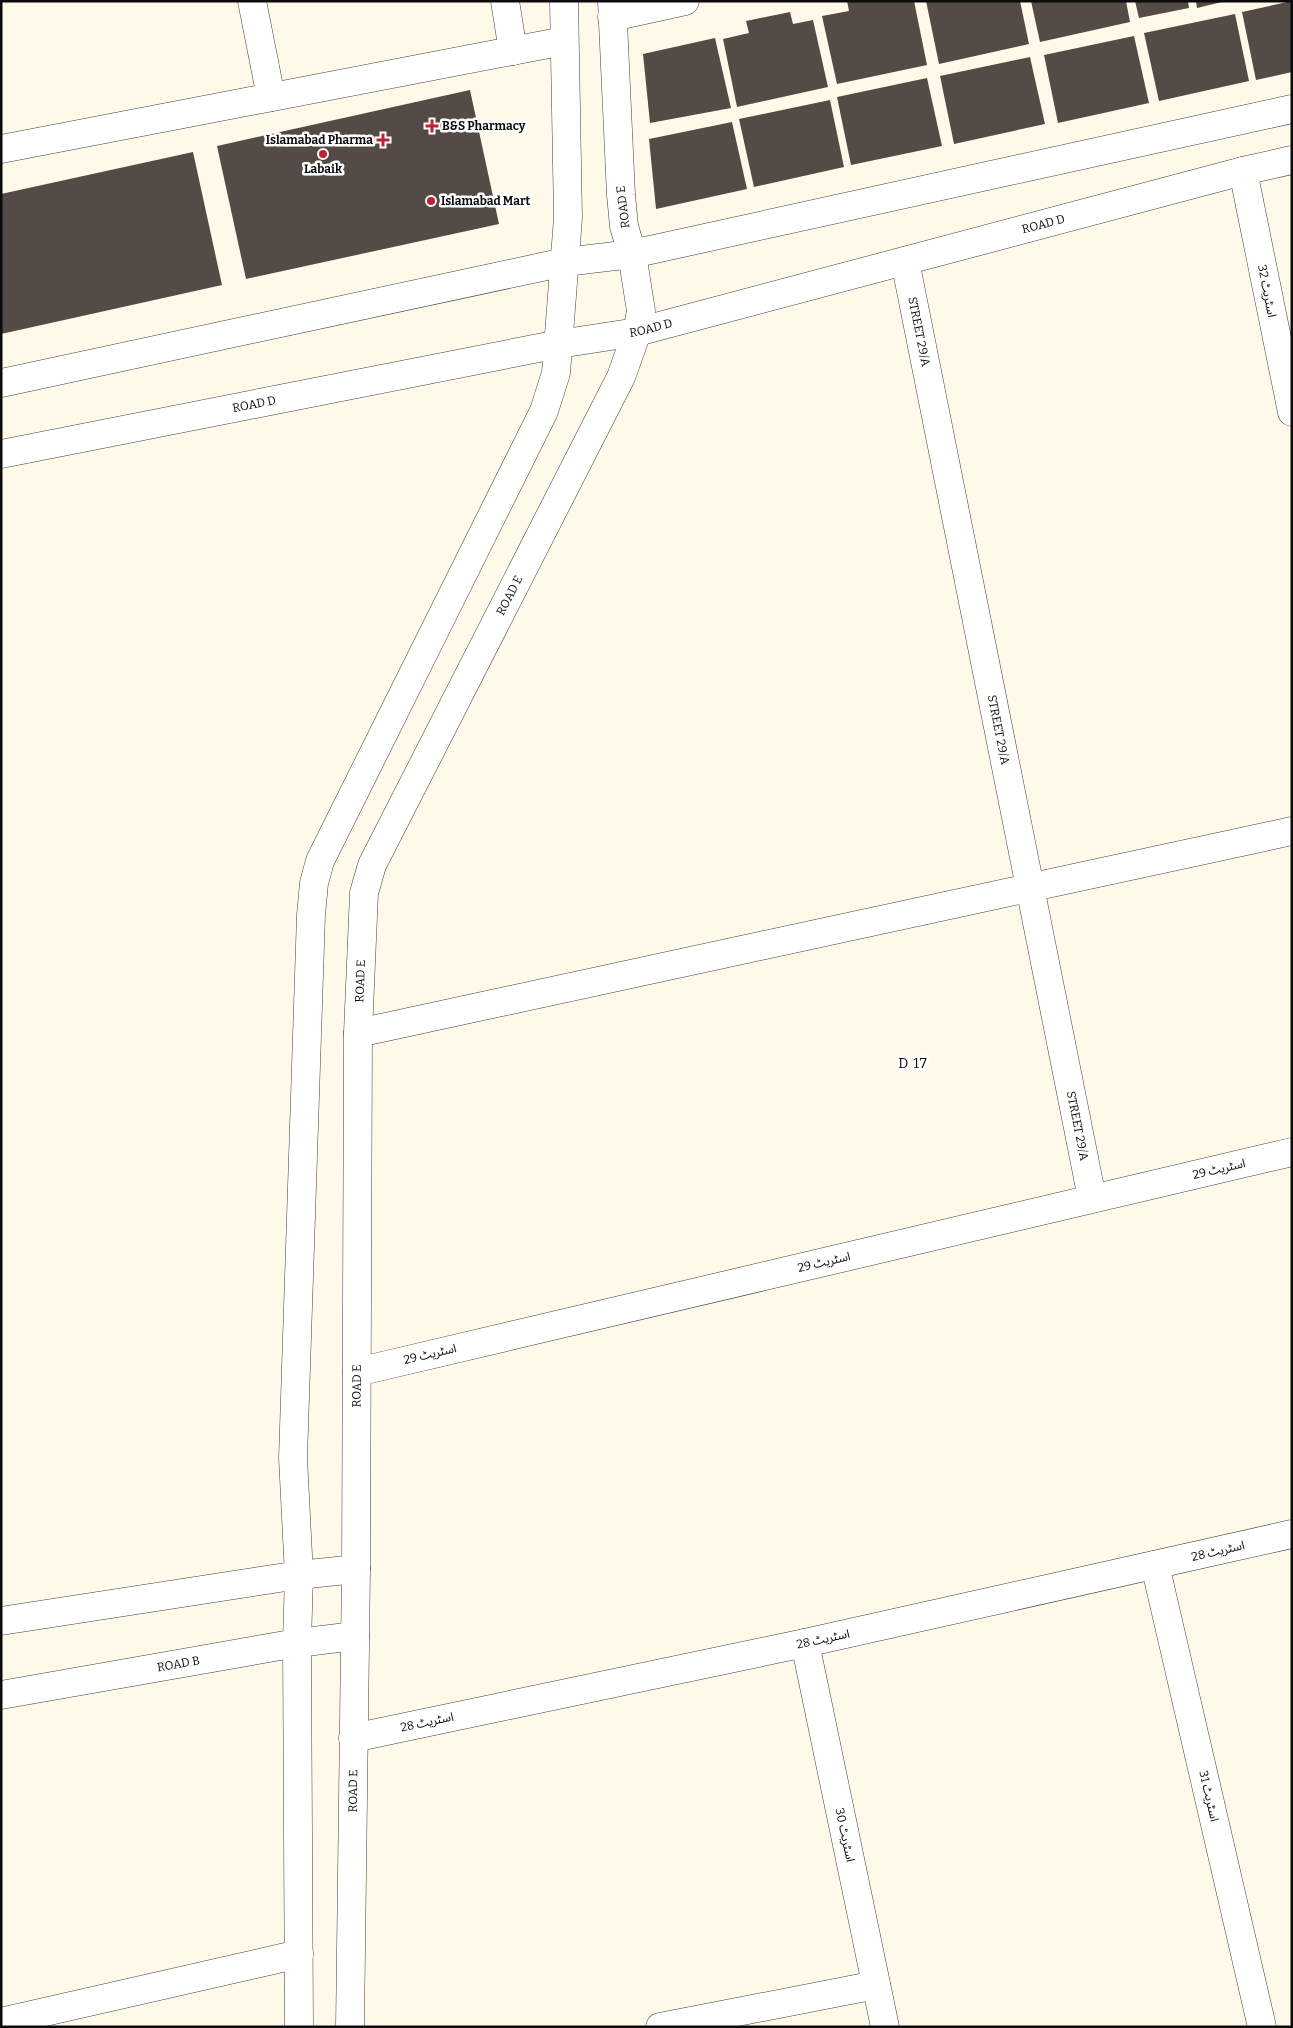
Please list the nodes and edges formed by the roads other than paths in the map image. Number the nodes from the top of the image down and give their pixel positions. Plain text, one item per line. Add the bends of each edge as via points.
1 (252, 1) edge
2 (505, 1) edge
3 (564, 1) edge
4 (685, 1) edge
5 (612, 9) edge
6 (564, 41) junction
7 (513, 51) junction
8 (271, 97) junction
9 (1292, 109) edge
10 (1, 149) edge
11 (1292, 160) edge
12 (1243, 171) junction
13 (632, 254) junction
14 (905, 261) junction
15 (565, 262) junction
16 (637, 332) junction
17 (559, 344) junction
18 (1, 383) edge
19 (1292, 412) edge
20 (1, 454) edge
21 (1292, 831) edge
22 (1030, 887) junction
23 (358, 1032) junction
24 (1292, 1152) edge
25 (1092, 1198) junction
26 (357, 1372) junction
27 (1292, 1534) edge
28 (1155, 1565) junction
29 (356, 1569) junction
30 (299, 1575) junction
31 (1, 1621) edge
32 (355, 1636) junction
33 (297, 1643) junction
34 (805, 1643) junction
35 (1, 1695) edge
36 (353, 1738) junction
37 (299, 1954) junction
38 (876, 1985) junction
39 (30, 2021) edge
40 (1, 2022) edge
41 (299, 2027) edge
42 (350, 2027) edge
43 (660, 2027) edge
44 (885, 2027) edge
45 (1262, 2027) edge

1 - 8 street
2 - 7 street
3 - 6 street
4 - 5 street
5 - 13 street, ROAD E via 621,195 624,226
6 - 7 street
6 - 15 street via 568,218
7 - 8 street
8 - 10 street
9 - 13 street
11 - 12 street, ROAD D
12 - 14 street, ROAD D
12 - 19 street, اسٹریٹ 32
13 - 15 street
13 - 16 street, ROAD E via 641,311
14 - 16 street, ROAD D
14 - 22 street, STREET 29/A
15 - 17 street
15 - 18 street
16 - 17 street, ROAD D
16 - 23 street, ROAD E via 621,377 372,865 364,893
17 - 20 street, ROAD D
17 - 30 street via 556,373 544,411 320,862 314,883 293,1458
21 - 22 street
22 - 23 street
22 - 25 street, STREET 29/A
23 - 26 street, ROAD E
24 - 25 street, اسٹریٹ 29
25 - 26 street, اسٹریٹ 29
26 - 29 street, ROAD E
27 - 28 street, اسٹریٹ 28
28 - 34 street, اسٹریٹ 28
28 - 45 street, اسٹریٹ 31
29 - 30 street
29 - 32 street, ROAD E
30 - 31 street
30 - 33 street
32 - 33 street, ROAD B
32 - 36 street, ROAD E
33 - 35 street, ROAD B
33 - 37 street
34 - 36 street, اسٹریٹ 28
34 - 38 street, اسٹریٹ 30
36 - 42 street, ROAD E
37 - 39 street
37 - 41 street
38 - 43 street
38 - 44 street, اسٹریٹ 30
39 - 40 street

